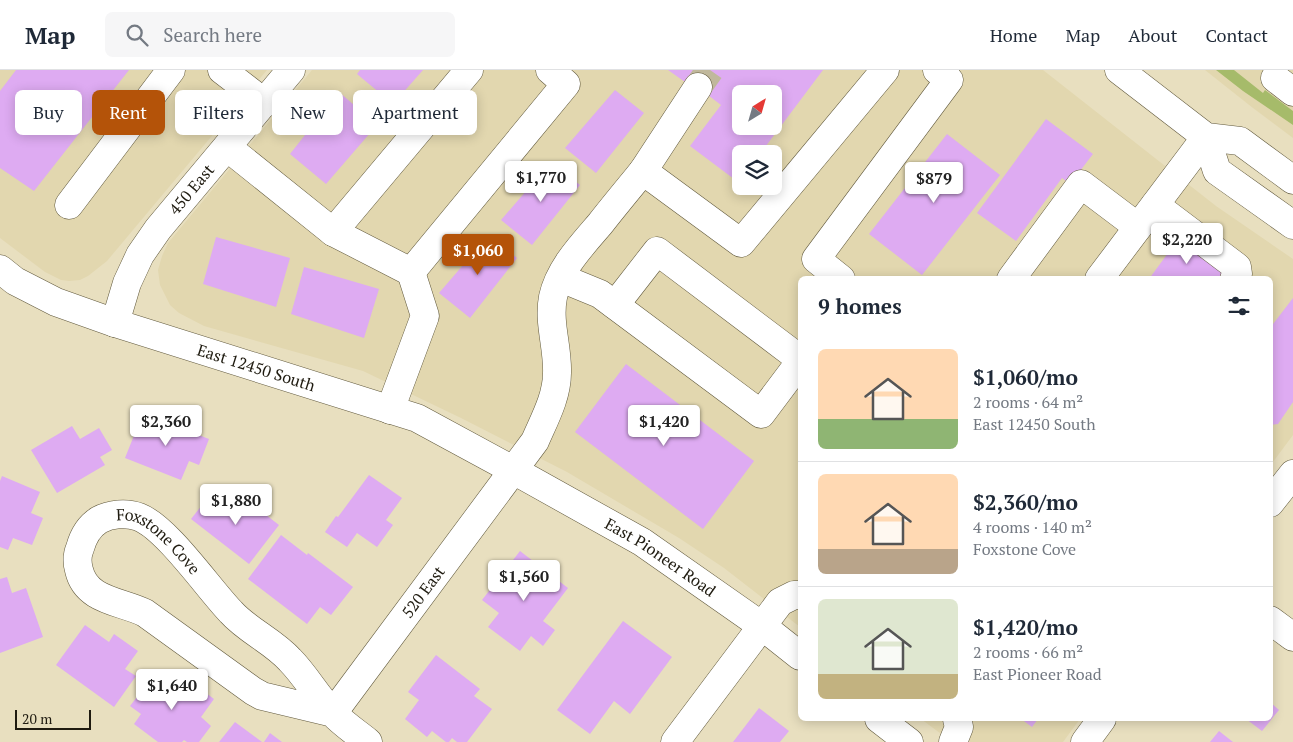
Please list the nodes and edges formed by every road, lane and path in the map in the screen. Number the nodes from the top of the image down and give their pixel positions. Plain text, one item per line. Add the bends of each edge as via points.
1 (171, 70) edge
2 (222, 70) edge
3 (292, 70) edge
4 (469, 70) edge
5 (550, 70) edge
6 (885, 70) edge
7 (937, 70) edge
8 (1119, 70) edge
9 (698, 87) tunnel mouth
10 (265, 103) junction
11 (1206, 137) junction
12 (227, 147) junction
13 (643, 170) junction
14 (1293, 180) edge
15 (69, 205) dead end
16 (1155, 205) junction
17 (1293, 225) edge
18 (1138, 227) junction
19 (333, 232) junction
20 (0, 269) edge
21 (410, 272) junction
22 (837, 276) edge
23 (1013, 276) edge
24 (1101, 276) edge
25 (1236, 276) edge
26 (561, 278) junction
27 (615, 305) junction
28 (115, 323) junction
29 (798, 358) edge
30 (798, 363) edge
31 (390, 410) junction
32 (514, 470) junction
33 (1293, 474) edge
34 (1273, 500) edge
35 (798, 595) edge
36 (1273, 622) edge
37 (762, 626) junction
38 (1293, 637) edge
39 (798, 654) edge
40 (333, 713) junction
41 (882, 721) edge
42 (957, 721) edge
43 (1101, 721) edge
44 (368, 742) edge
45 (675, 742) edge
46 (909, 742) edge
47 (953, 742) edge
48 (1085, 742) edge

1 - 15 street
2 - 10 street
3 - 10 street, 450 East
4 - 19 street
5 - 21 street via 566,84
6 - 13 street via 741,243
7 - 22 street via 949,80 816,259
8 - 11 street
9 - 13 street, 520 East
10 - 12 street, 450 East
11 - 14 street via 1240,141
11 - 16 street
11 - 17 street via 1217,170
12 - 19 street
12 - 28 street, 450 East via 140,255 127,283
13 - 26 street, 520 East via 572,257
16 - 18 street
16 - 25 street via 1237,267
18 - 23 street via 1081,184
18 - 24 street
19 - 21 street
20 - 28 street, East 12450 South via 15,281 56,302
21 - 31 street via 425,316
26 - 27 street via 600,294
26 - 32 street, 520 East via 553,296 551,323 557,375 551,402 534,441
27 - 29 street via 656,252
27 - 30 street via 761,414
28 - 31 street, East 12450 South
31 - 32 street, East 12450 South via 417,418
32 - 37 street, East Pioneer Road via 642,542
32 - 40 street, 520 East
33 - 34 street
35 - 37 street via 780,602
36 - 38 street
37 - 39 street, East Pioneer Road
37 - 45 street
40 - 40 street, Foxstone Cove via 262,696 145,613 133,606 97,596 81,578 78,565 83,537 92,524 106,516 122,514 139,517 154,526 232,614 289,658
40 - 44 street, Foxstone Cove
41 - 46 street
42 - 47 street via 959,728
43 - 48 street

